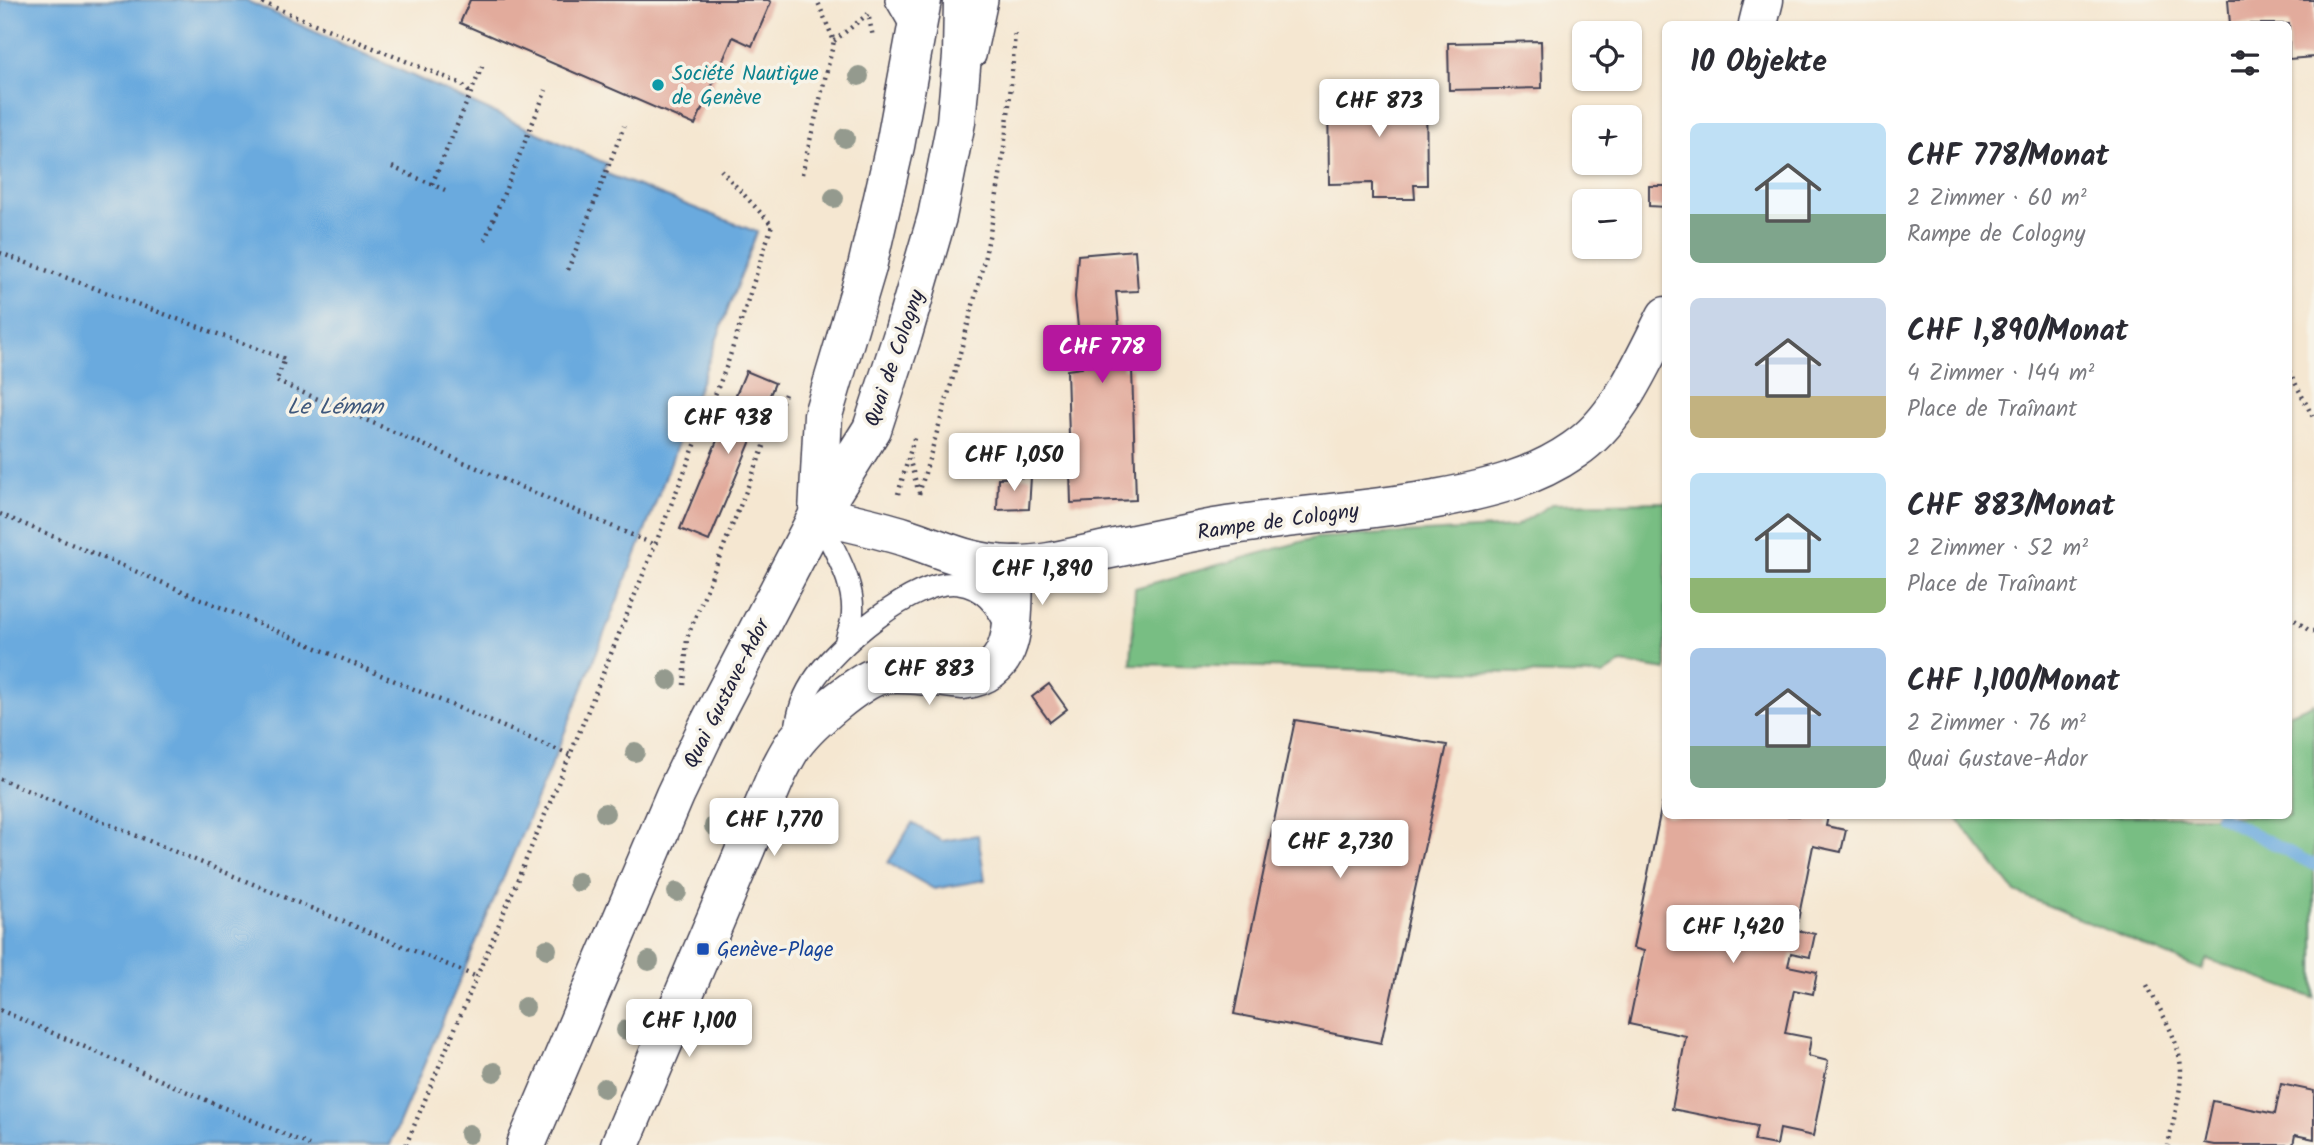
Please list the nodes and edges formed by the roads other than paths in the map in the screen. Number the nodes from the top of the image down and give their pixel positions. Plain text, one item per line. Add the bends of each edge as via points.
1 (896, 0) edge
2 (963, 0) edge
3 (987, 0) edge
4 (1764, 0) edge
5 (919, 17) edge
6 (1759, 21) edge
7 (956, 122) junction
8 (1662, 323) edge
9 (818, 515) junction
10 (1015, 565) junction
11 (1010, 642) junction
12 (845, 644) junction
13 (794, 743) junction
14 (526, 1145) edge
15 (620, 1145) edge

1 - 5 lane
2 - 7 street, Quai de Cologny
3 - 7 lane
4 - 6 street
5 - 9 street via 867,267 823,415
7 - 9 street, Quai de Cologny via 922,274 872,429
8 - 10 street, Rampe de Cologny via 1610,415 1576,450 1528,475 1393,507 1254,522
9 - 10 street, Rampe de Cologny via 905,537 960,558
9 - 12 lane via 852,597
9 - 14 street, Quai Gustave-Ador via 706,727
10 - 11 street
11 - 12 lane via 1002,615 985,595 957,583 935,585 914,596
11 - 13 street via 1001,661 973,678 872,677
12 - 13 lane via 810,685 797,713
13 - 15 street

